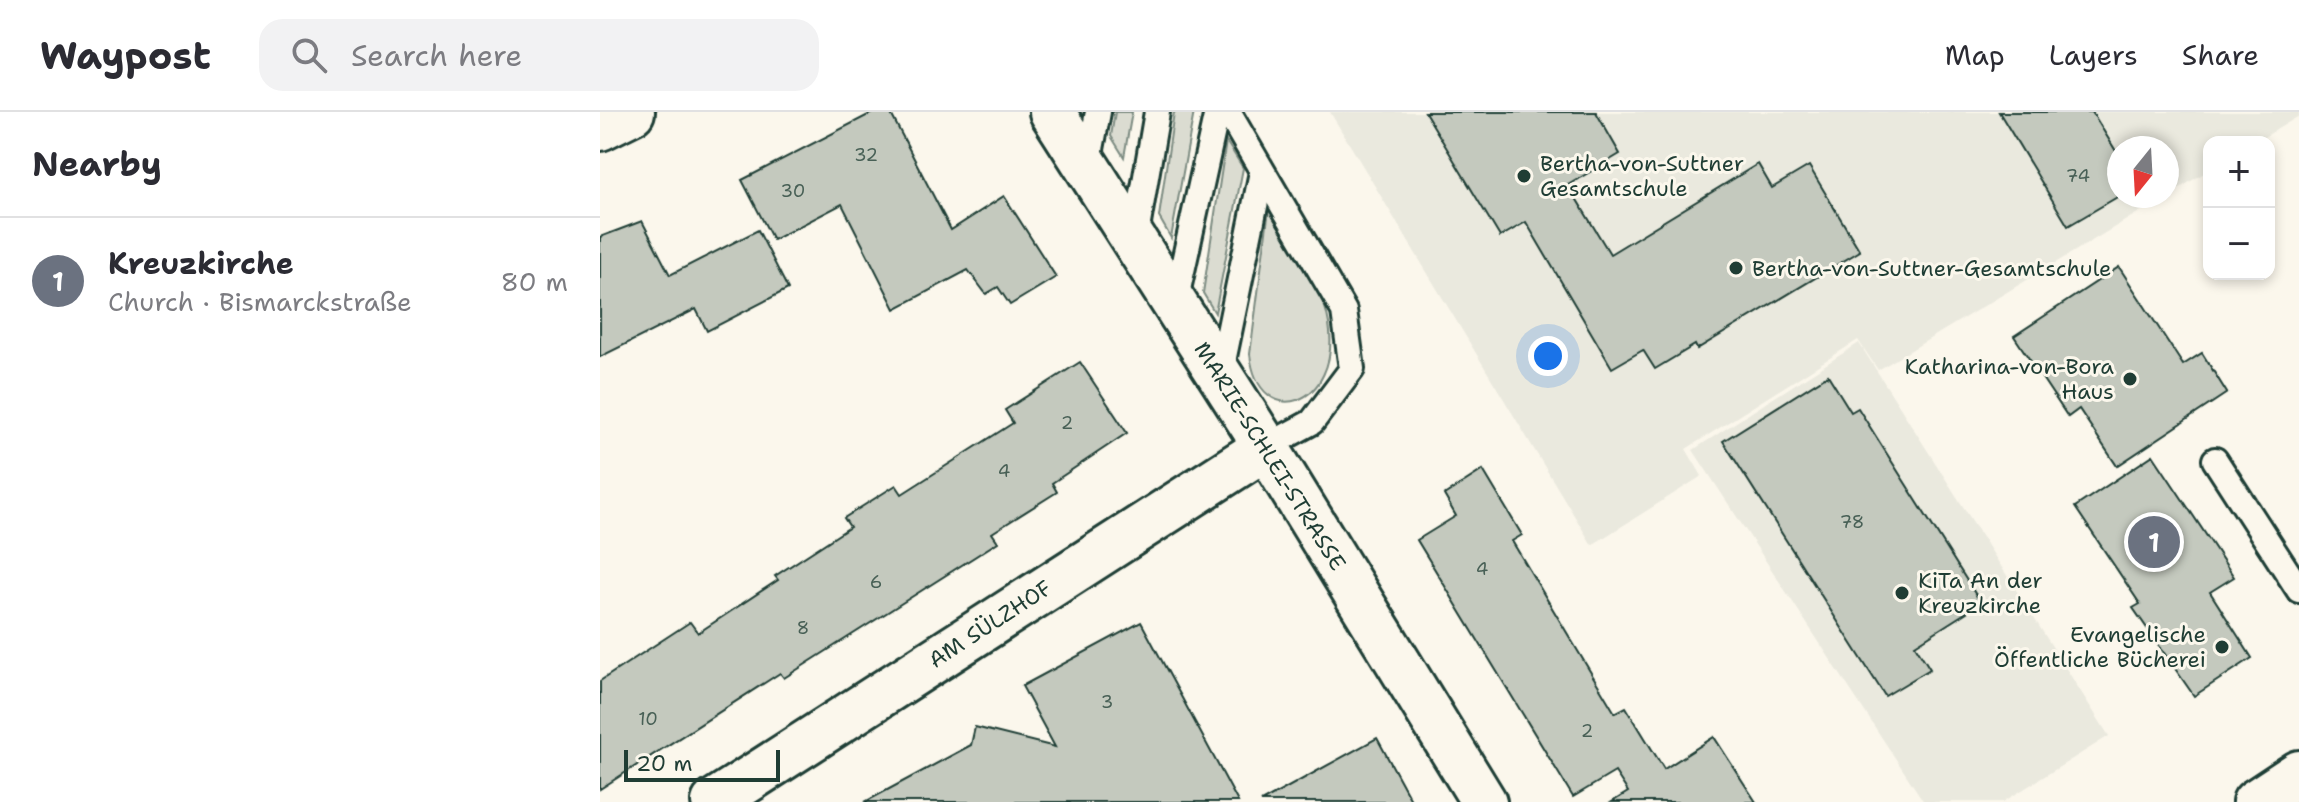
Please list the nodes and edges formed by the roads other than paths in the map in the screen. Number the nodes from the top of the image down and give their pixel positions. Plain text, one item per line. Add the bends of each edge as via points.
1 (632, 112) edge
2 (1052, 112) edge
3 (1098, 112) edge
4 (1157, 112) edge
5 (1217, 112) edge
6 (1228, 112) edge
7 (600, 128) edge
8 (1087, 168) junction
9 (1262, 172) junction
10 (1135, 243) junction
11 (1174, 305) junction
12 (1220, 376) junction
13 (1266, 447) junction
14 (2215, 460) dead end
15 (2299, 590) edge
16 (2299, 773) edge
17 (714, 802) edge
18 (1484, 802) edge
19 (2255, 802) edge

1 - 7 street
2 - 8 street, MARIE-SCHLEI-STRASSE
3 - 8 lane
4 - 10 lane
5 - 11 lane
6 - 9 lane
8 - 10 street, MARIE-SCHLEI-STRASSE
9 - 12 lane
9 - 13 lane via 1344,311 1352,369 1312,422
10 - 11 street, MARIE-SCHLEI-STRASSE
11 - 12 street, MARIE-SCHLEI-STRASSE
12 - 13 street, MARIE-SCHLEI-STRASSE
13 - 17 street, AM SÜLZHOF
13 - 18 street, MARIE-SCHLEI-STRASSE
14 - 15 lane
16 - 19 street

